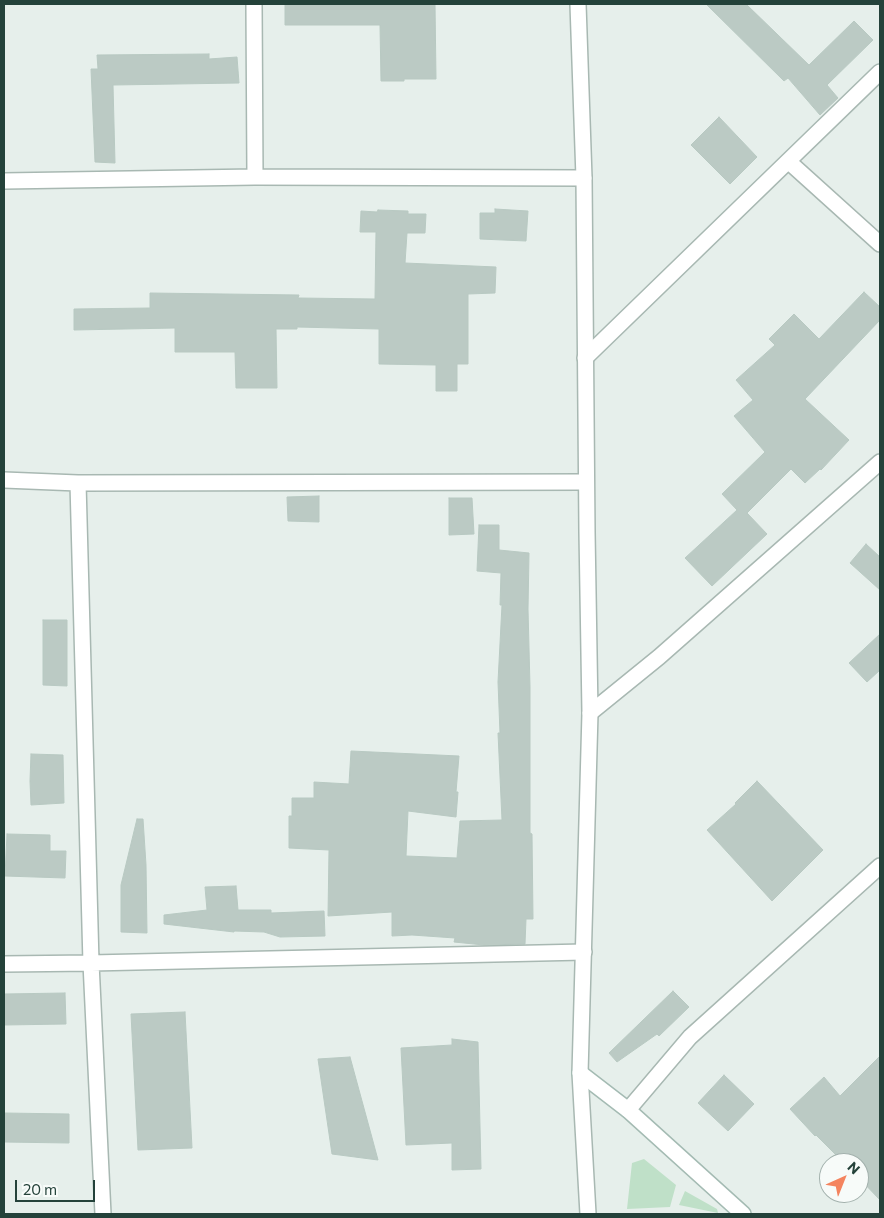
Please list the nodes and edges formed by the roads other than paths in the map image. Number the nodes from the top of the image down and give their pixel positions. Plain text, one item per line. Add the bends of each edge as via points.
1 (254, 4) edge
2 (578, 4) edge
3 (880, 72) edge
4 (788, 161) junction
5 (255, 177) junction
6 (584, 178) junction
7 (4, 181) edge
8 (880, 244) edge
9 (585, 358) junction
10 (880, 462) edge
11 (4, 480) edge
12 (78, 482) junction
13 (586, 482) junction
14 (590, 713) junction
15 (880, 866) edge
16 (584, 952) junction
17 (91, 963) junction
18 (4, 964) edge
19 (580, 1073) junction
20 (628, 1110) junction
21 (103, 1214) edge
22 (588, 1214) edge
23 (743, 1214) edge

1 - 5 street
2 - 6 street
3 - 4 street
4 - 8 street
4 - 9 street
5 - 6 street
5 - 7 street
6 - 9 street
9 - 13 street
10 - 14 street via 659,657
11 - 12 street
12 - 13 street
12 - 17 street
13 - 14 street
14 - 16 street
15 - 20 street via 690,1037
16 - 17 street
16 - 19 street
17 - 18 street
17 - 21 street
19 - 20 street
19 - 22 street
20 - 23 street

